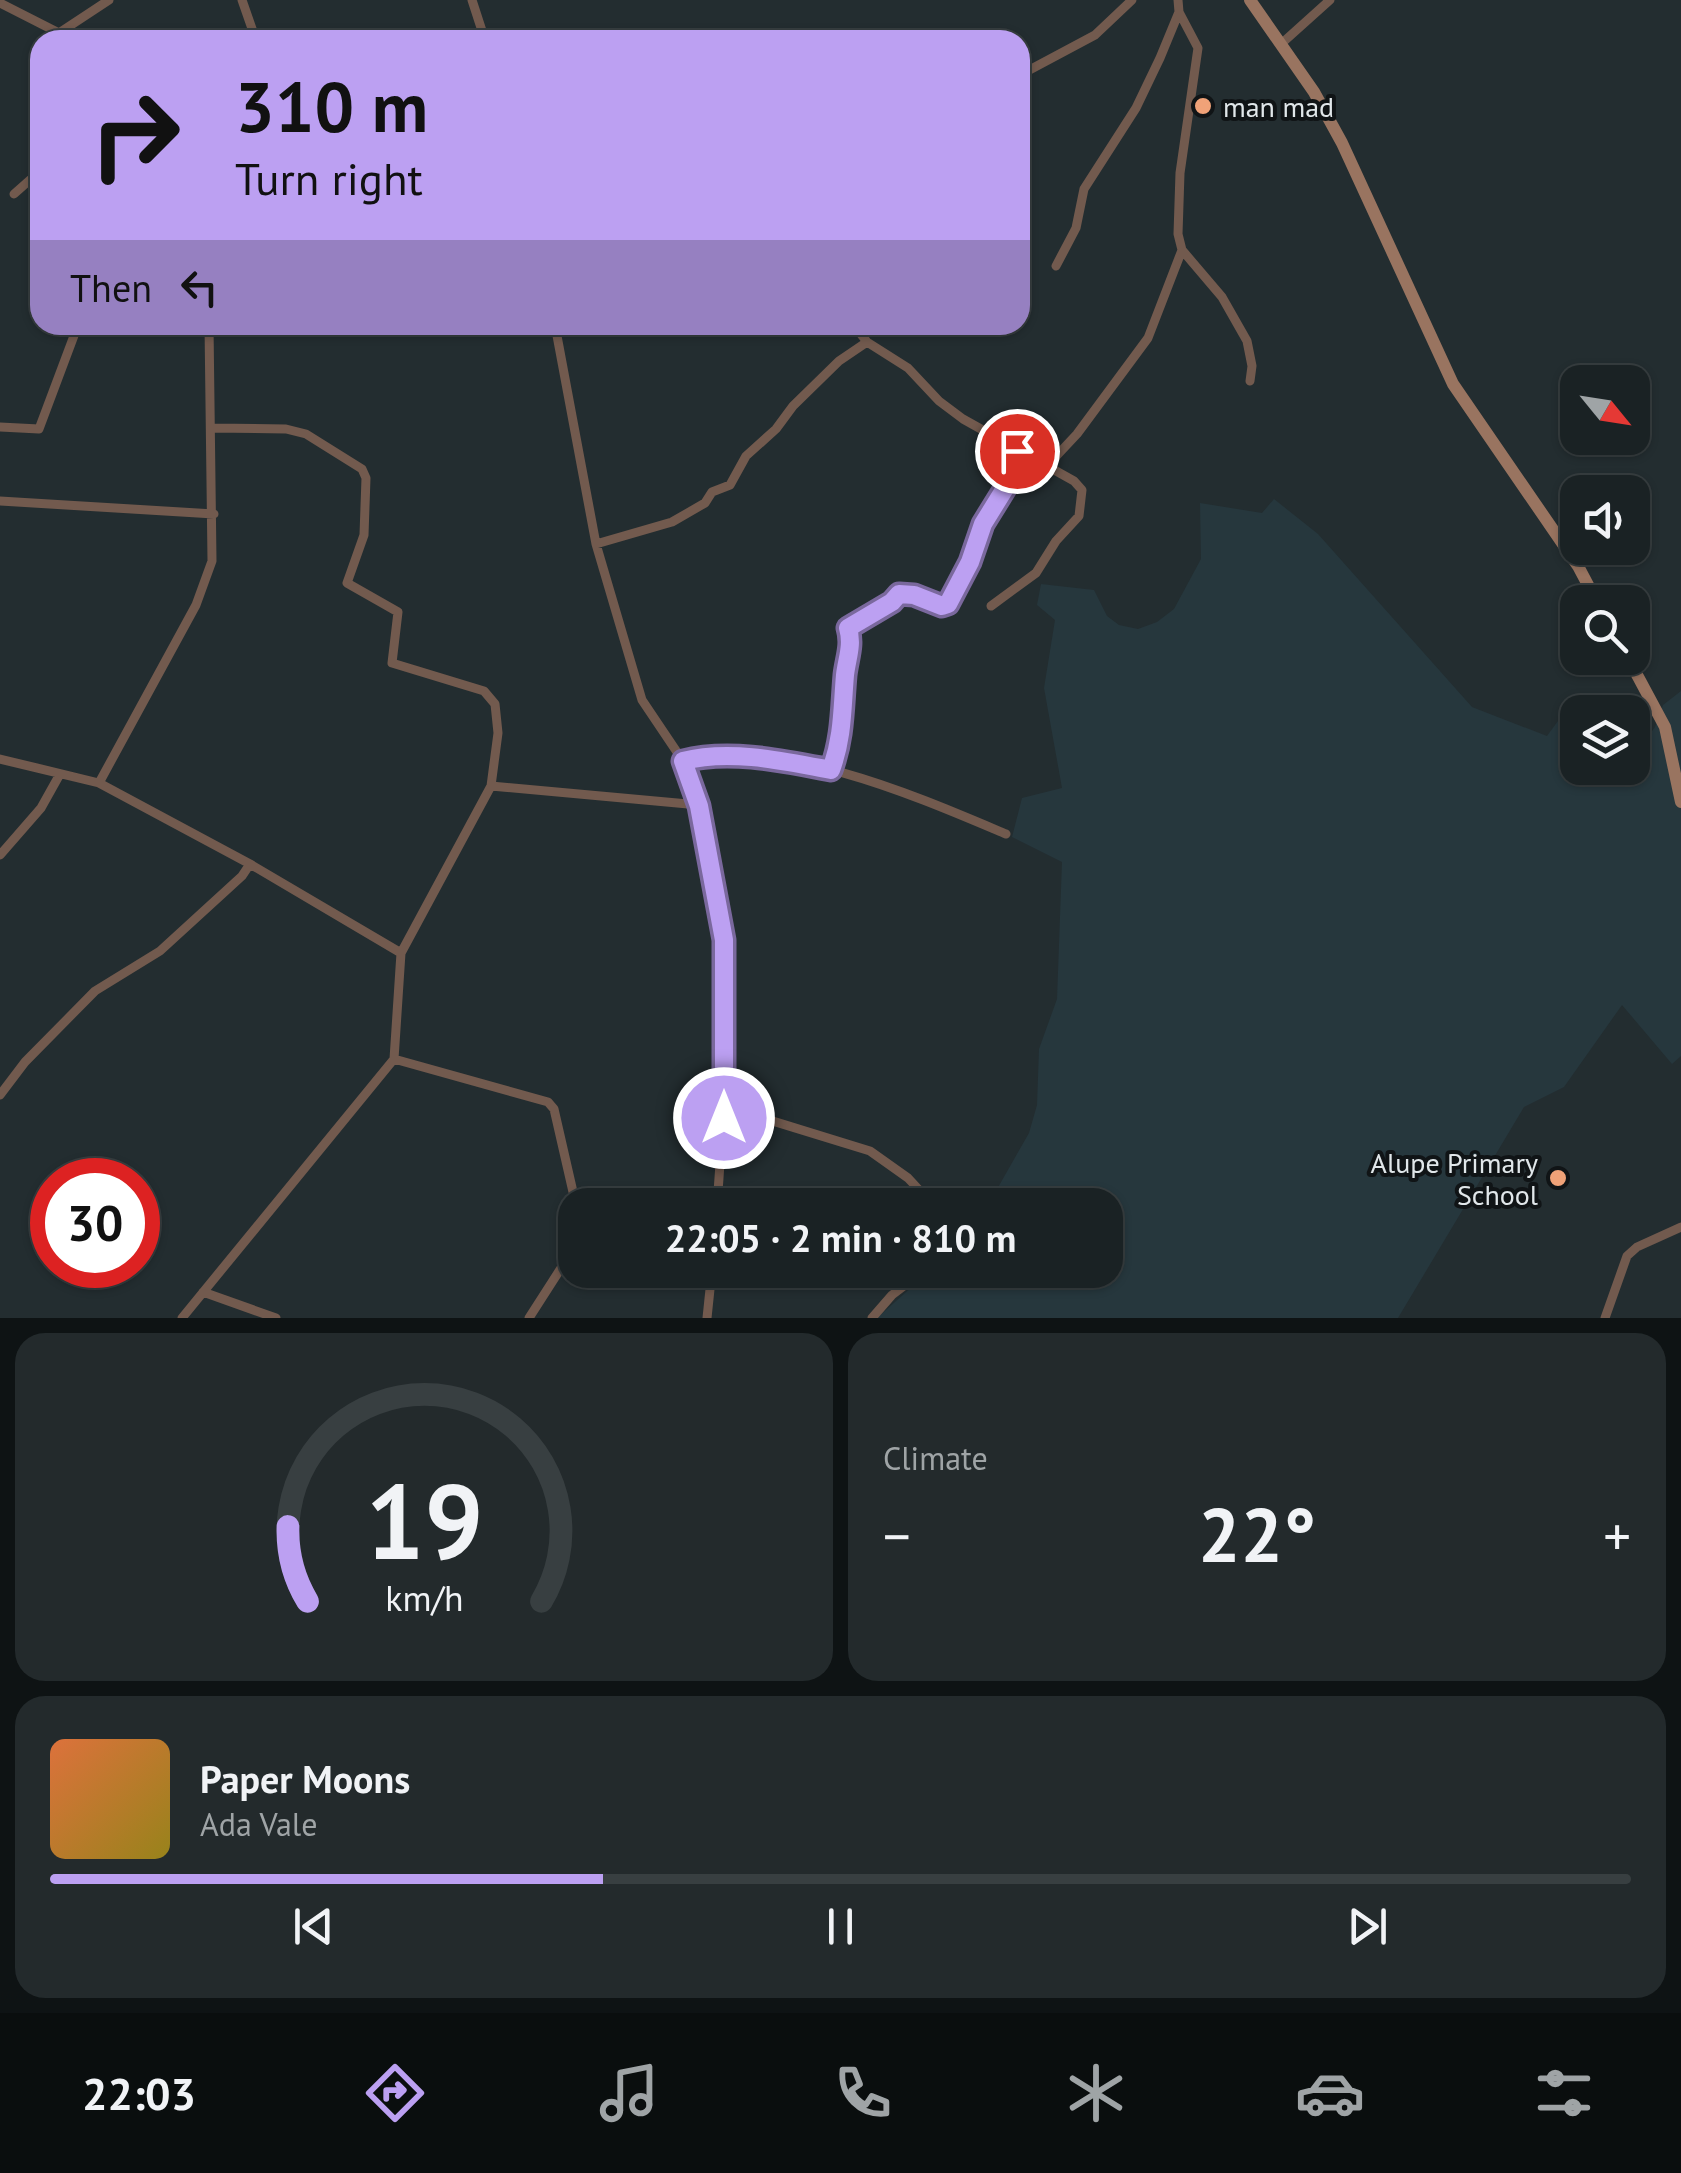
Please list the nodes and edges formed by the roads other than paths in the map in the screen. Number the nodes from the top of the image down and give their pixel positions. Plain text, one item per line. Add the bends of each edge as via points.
1 (110, 0) edge
2 (242, 0) edge
3 (472, 0) edge
4 (1132, 0) edge
5 (1178, 0) edge
6 (1250, 0) edge
7 (1330, 0) edge
8 (0, 3) edge
9 (1179, 12) junction
10 (53, 30) edge
11 (64, 30) edge
12 (252, 30) edge
13 (481, 30) edge
14 (1281, 44) junction
15 (1030, 71) edge
16 (30, 180) edge
17 (14, 194) dead end
18 (1182, 250) junction
19 (1056, 266) dead end
20 (74, 335) edge
21 (209, 335) edge
22 (557, 335) edge
23 (862, 335) edge
24 (868, 342) junction
25 (1250, 381) dead end
26 (0, 426) edge
27 (210, 428) junction
28 (1025, 456) junction
29 (1047, 466) junction
30 (0, 501) edge
31 (214, 514) junction
32 (596, 544) junction
33 (1588, 585) edge
34 (991, 606) dead end
35 (1637, 675) edge
36 (0, 759) edge
37 (683, 761) junction
38 (831, 770) junction
39 (60, 774) junction
40 (99, 783) junction
41 (491, 786) junction
42 (1681, 802) edge
43 (699, 806) junction
44 (1006, 834) dead end
45 (0, 855) edge
46 (250, 864) junction
47 (401, 953) junction
48 (394, 1059) junction
49 (0, 1095) edge
50 (724, 1106) junction
51 (572, 1188) edge
52 (718, 1188) edge
53 (917, 1188) edge
54 (1681, 1227) edge
55 (558, 1274) edge
56 (710, 1288) edge
57 (901, 1288) edge
58 (203, 1292) junction
59 (182, 1318) edge
60 (276, 1318) edge
61 (529, 1318) edge
62 (707, 1318) edge
63 (872, 1318) edge
64 (1605, 1318) edge

1 - 11 street
2 - 12 street
3 - 13 street
4 - 15 street via 1095,36
5 - 9 street
6 - 14 street
7 - 14 street
8 - 10 street
9 - 18 street via 1198,48 1177,210
9 - 19 street via 1136,108 1084,190 1076,228
14 - 33 street via 1342,143 1453,384
16 - 17 street
18 - 25 street via 1222,297 1247,341
18 - 29 street via 1148,338
20 - 26 street via 39,429
21 - 27 street
22 - 32 street
23 - 24 street
24 - 28 street via 908,368 939,401
24 - 32 street via 838,361 793,406 746,456 730,485 672,522
27 - 31 street
27 - 41 street via 306,434 362,469 364,535 346,582 398,612 392,663 490,695 498,733
28 - 29 street
28 - 38 street via 983,524 948,604 899,594 848,628 842,739
29 - 34 street via 1082,490 1079,516 1036,573
30 - 31 street
31 - 40 street via 212,561 196,605
32 - 37 street via 642,700
35 - 42 street via 1664,727
36 - 39 street
37 - 38 street via 758,759
37 - 43 street
38 - 44 street
39 - 40 street
39 - 45 street
40 - 46 street
41 - 43 street
41 - 47 street
43 - 50 street via 724,940
46 - 47 street
46 - 49 street via 160,951 95,991
47 - 48 street
48 - 51 street via 548,1102
48 - 58 street
50 - 52 street
50 - 53 street via 870,1152
54 - 64 street via 1627,1256
55 - 61 street
56 - 62 street
57 - 63 street
58 - 59 street
58 - 60 street

